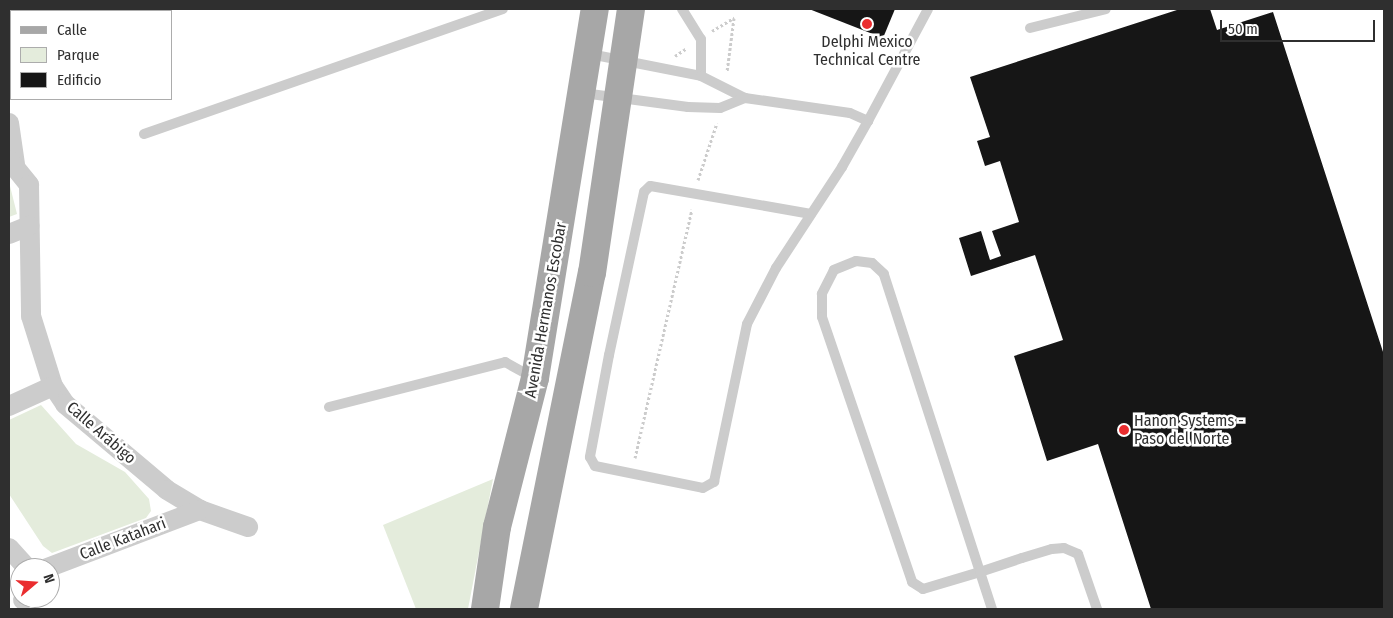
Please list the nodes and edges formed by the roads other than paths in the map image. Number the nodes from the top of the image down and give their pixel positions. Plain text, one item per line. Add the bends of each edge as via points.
1 (503, 9) edge
2 (595, 9) edge
3 (631, 9) edge
4 (682, 9) edge
5 (928, 9) edge
6 (1106, 9) edge
7 (1030, 28) dead end
8 (588, 53) junction
9 (624, 59) junction
10 (701, 76) junction
11 (582, 93) junction
12 (619, 98) junction
13 (744, 98) junction
14 (868, 121) junction
15 (9, 123) edge
16 (144, 134) dead end
17 (11, 155) edge
18 (810, 214) junction
19 (29, 226) junction
20 (9, 234) edge
21 (535, 378) junction
22 (53, 386) junction
23 (9, 406) edge
24 (329, 408) dead end
25 (200, 510) junction
26 (248, 527) dead end
27 (9, 548) edge
28 (18, 558) edge
29 (60, 563) edge
30 (980, 572) junction
31 (486, 609) edge
32 (524, 609) edge
33 (992, 609) edge
34 (1097, 609) edge

1 - 16 lane
2 - 8 main road, Avenida Hermanos Escobar
3 - 9 main road
4 - 10 lane via 701,39
5 - 14 lane
6 - 7 lane
8 - 9 lane
8 - 11 main road, Avenida Hermanos Escobar
9 - 10 lane
9 - 12 main road
10 - 13 lane
11 - 12 lane
11 - 21 main road, Avenida Hermanos Escobar
12 - 13 lane via 720,108
12 - 32 main road via 592,272
13 - 14 lane via 850,113
14 - 18 lane
15 - 17 street, Calle Arábigo
17 - 19 street, Calle Arábigo via 29,185
18 - 18 lane via 657,184 644,192 620,295 590,457 595,466 703,488 714,482 748,324
19 - 20 street
19 - 22 street, Calle Arábigo via 31,316
21 - 24 lane via 505,362
21 - 31 main road, Avenida Hermanos Escobar via 497,527
22 - 23 street
22 - 25 street, Calle Arábigo via 87,422 168,490
25 - 26 street, Calle Arábigo
25 - 29 street, Calle Katahari
27 - 28 street
30 - 30 lane via 884,274 872,263 856,261 834,270 822,294 822,317 912,582 923,589
30 - 33 lane
30 - 34 lane via 1052,549 1074,550

